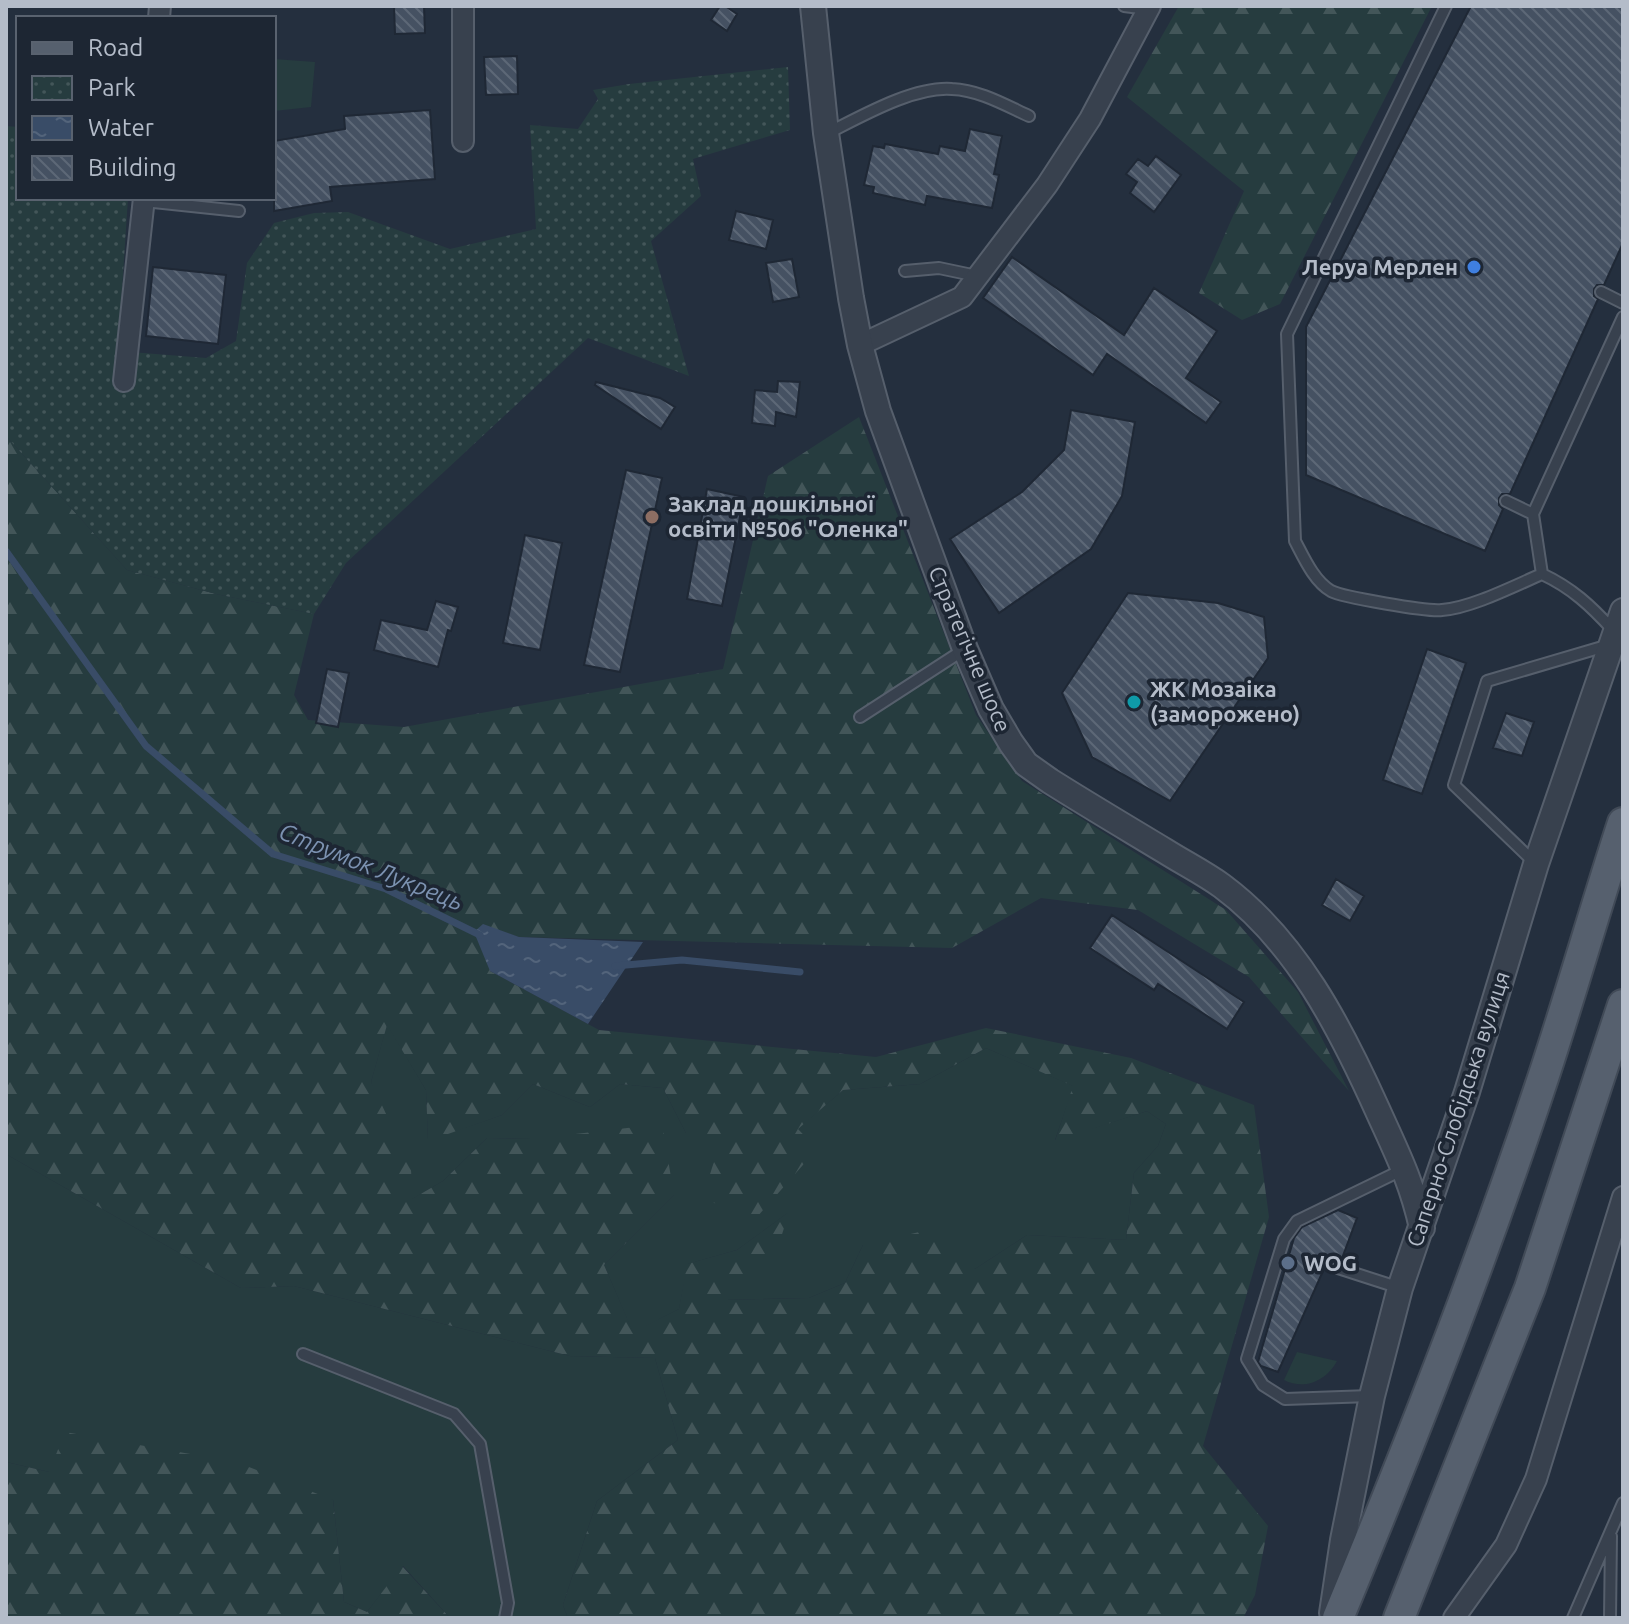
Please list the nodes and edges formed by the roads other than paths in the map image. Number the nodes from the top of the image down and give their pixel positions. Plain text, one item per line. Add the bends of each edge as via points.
1 (463, 6) edge
2 (813, 6) edge
3 (1124, 6) edge
4 (1446, 6) edge
5 (1149, 8) edge
6 (1029, 116) dead end
7 (826, 133) junction
8 (463, 141) dead end
9 (144, 200) edge
10 (239, 211) dead end
11 (905, 271) dead end
12 (977, 276) junction
13 (1601, 292) dead end
14 (1623, 303) edge
15 (1623, 317) edge
16 (860, 345) junction
17 (124, 381) dead end
18 (1506, 501) dead end
19 (1533, 514) junction
20 (1542, 574) junction
21 (1616, 629) edge
22 (965, 649) junction
23 (860, 717) dead end
24 (1623, 823) edge
25 (1536, 864) junction
26 (1623, 1005) edge
27 (1405, 1169) junction
28 (1623, 1197) edge
29 (1422, 1228) junction
30 (1338, 1268) dead end
31 (1400, 1288) junction
32 (303, 1354) dead end
33 (1372, 1396) junction
34 (1623, 1503) edge
35 (1611, 1531) junction
36 (505, 1618) edge
37 (1332, 1618) edge
38 (1338, 1618) edge
39 (1399, 1618) edge
40 (1454, 1618) edge
41 (1573, 1618) edge
42 (1610, 1618) edge

1 - 8 street
2 - 7 street, Стратегічне шосе
3 - 5 lane
4 - 20 lane via 1287,334 1295,541 1311,571 1331,591 1415,609 1443,611
5 - 12 street via 1090,119
6 - 7 lane via 981,94 925,90
7 - 16 street, Стратегічне шосе
9 - 10 lane
9 - 17 street
11 - 12 lane via 939,268
12 - 16 street via 962,297
13 - 14 lane
15 - 19 lane
16 - 22 street, Стратегічне шосе via 900,475
18 - 19 lane
19 - 20 lane
20 - 21 lane via 1589,602
21 - 25 street, Саперно-Слобідська вулиця
21 - 25 lane via 1487,681 1454,785
22 - 23 lane
22 - 27 street, Стратегічне шосе via 991,709 1026,764 1221,885 1300,966 1335,1023
24 - 38 main road via 1485,1245
25 - 29 street, Саперно-Слобідська вулиця
26 - 39 main road via 1530,1288
27 - 29 street, Стратегічне шосе
27 - 33 lane via 1297,1221 1284,1239 1247,1359 1263,1385 1285,1399
28 - 40 street via 1536,1479 1506,1545
29 - 31 street, Саперно-Слобідська вулиця
30 - 31 lane
31 - 33 street, Саперно-Слобідська вулиця
32 - 36 lane via 454,1414 480,1444 508,1603
33 - 37 street, Саперно-Слобідська вулиця
34 - 35 lane
35 - 41 lane
35 - 42 lane

